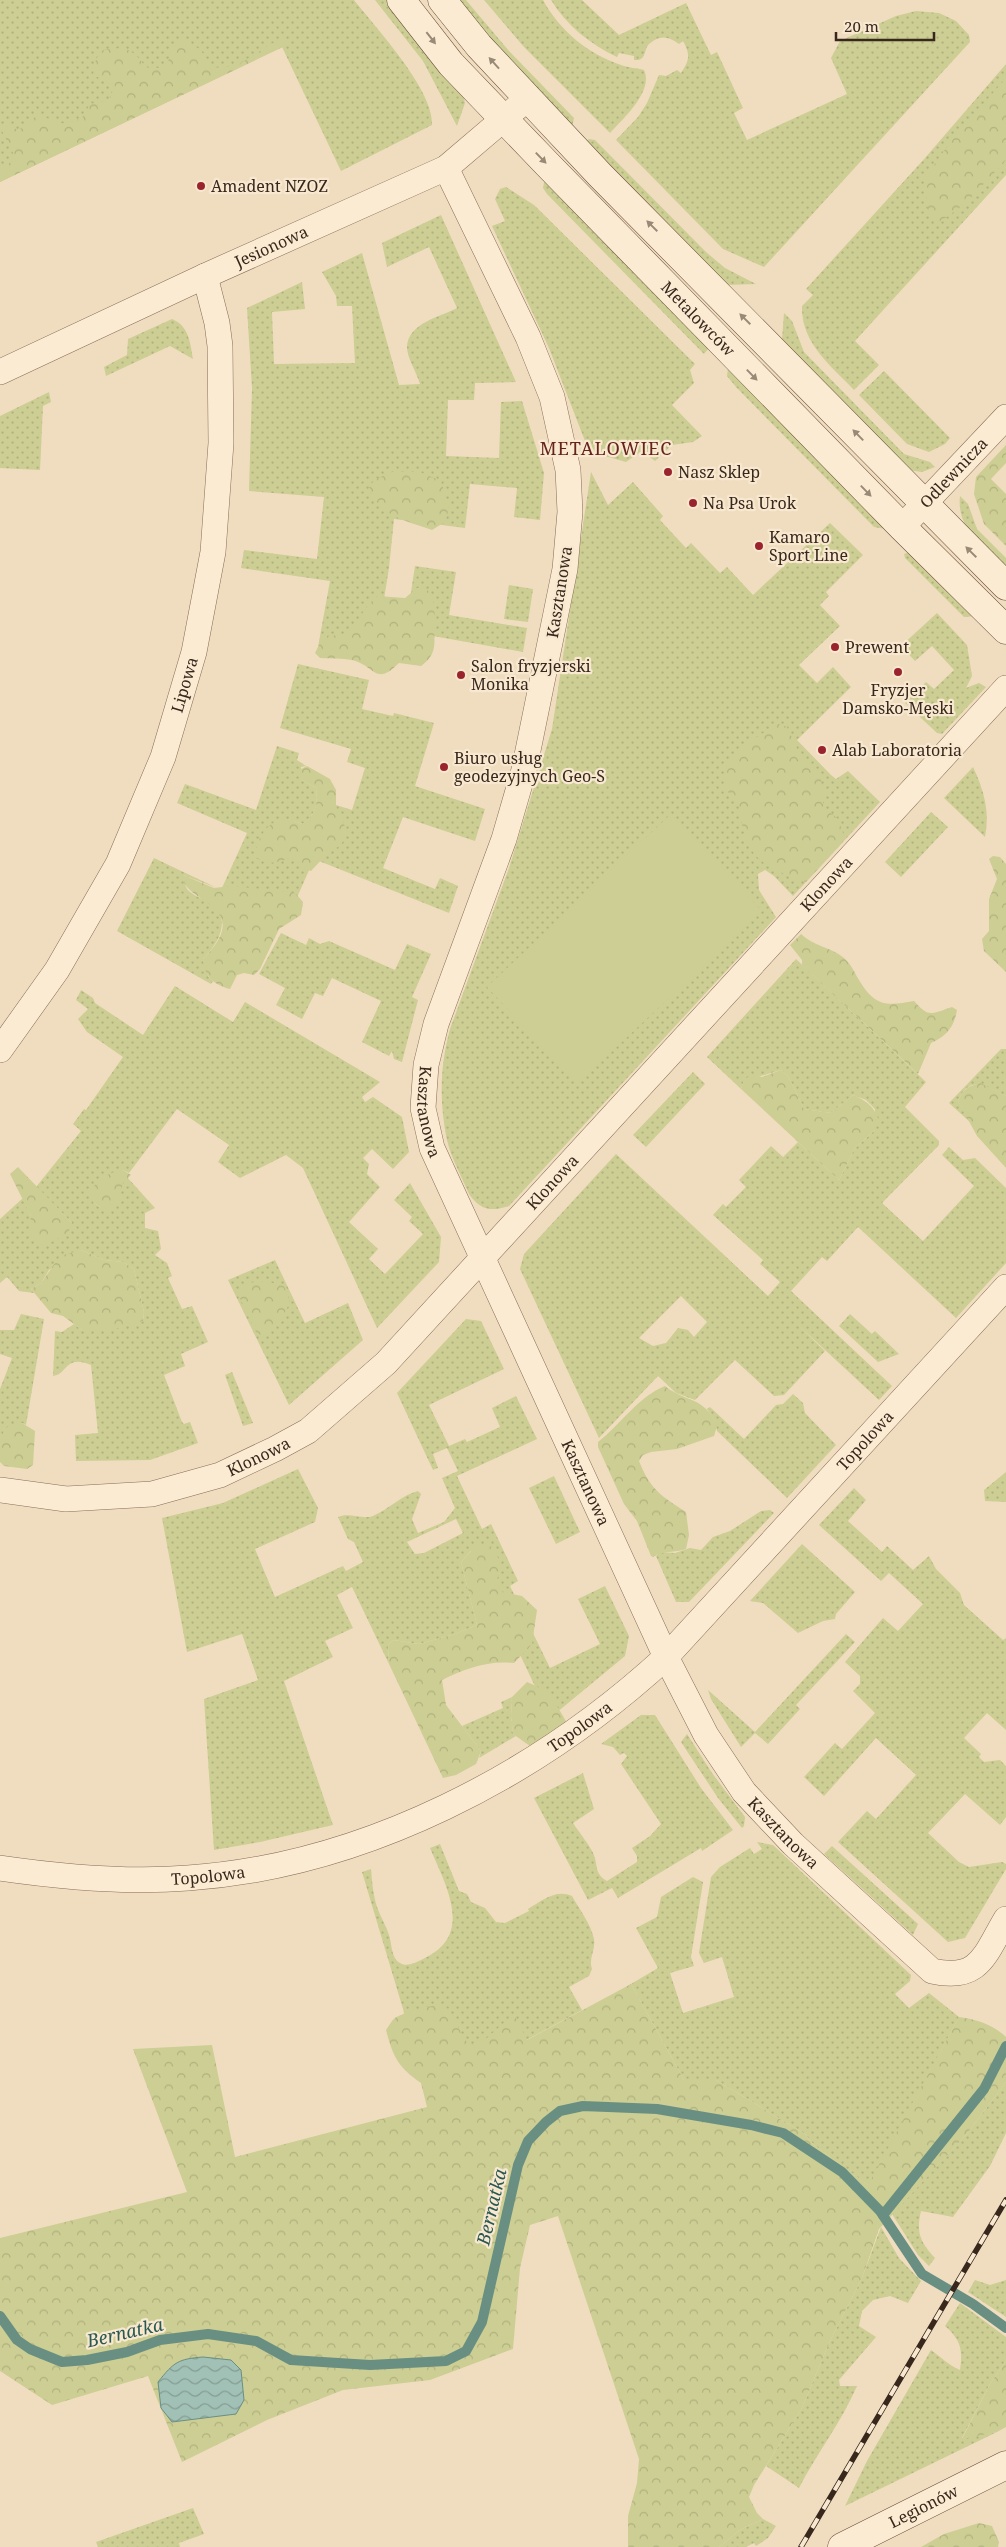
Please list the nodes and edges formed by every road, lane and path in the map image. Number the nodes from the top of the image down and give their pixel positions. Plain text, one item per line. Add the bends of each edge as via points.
1 (401, 0) edge
2 (442, 0) edge
3 (527, 99) junction
4 (504, 120) junction
5 (446, 168) junction
6 (205, 276) junction
7 (0, 372) edge
8 (1006, 418) edge
9 (924, 504) junction
10 (902, 527) junction
11 (1006, 586) edge
12 (1006, 630) edge
13 (1006, 688) edge
14 (0, 1050) edge
15 (482, 1258) junction
16 (1006, 1287) edge
17 (0, 1490) edge
18 (666, 1656) junction
19 (0, 1868) edge
20 (1006, 1919) edge
21 (1006, 2466) edge
22 (842, 2547) edge

1 -> 4 street, Metalowców via 452,64
3 -> 2 street, Metalowców
3 - 4 street, Jesionowa
9 -> 3 street, Metalowców
4 - 5 street, Jesionowa
4 -> 10 street, Metalowców
5 - 6 street, Jesionowa
5 - 15 street, Kasztanowa via 528,337 552,397 568,470 570,512 565,570 528,753 504,839 436,1024 426,1066 423,1108 432,1148
6 - 7 street, Jesionowa
6 - 14 street, Lipowa via 220,346 221,443 213,552 194,652 163,757 118,864 57,970
8 - 9 street, Odlewnicza
9 - 10 street, Odlewnicza
11 -> 9 street, Metalowców
10 - 12 street, Metalowców
13 - 15 street, Klonowa
15 - 17 street, Klonowa via 374,1376 308,1431 275,1450 220,1475 152,1494 66,1499
15 - 18 street, Kasztanowa
16 - 18 street, Topolowa
18 - 19 street, Topolowa via 578,1730 526,1764 443,1808 366,1840 247,1871 188,1878 110,1879
18 - 20 street, Kasztanowa via 706,1735 744,1792 793,1844 932,1971 963,1974 978,1964
21 - 22 street, Legionów

